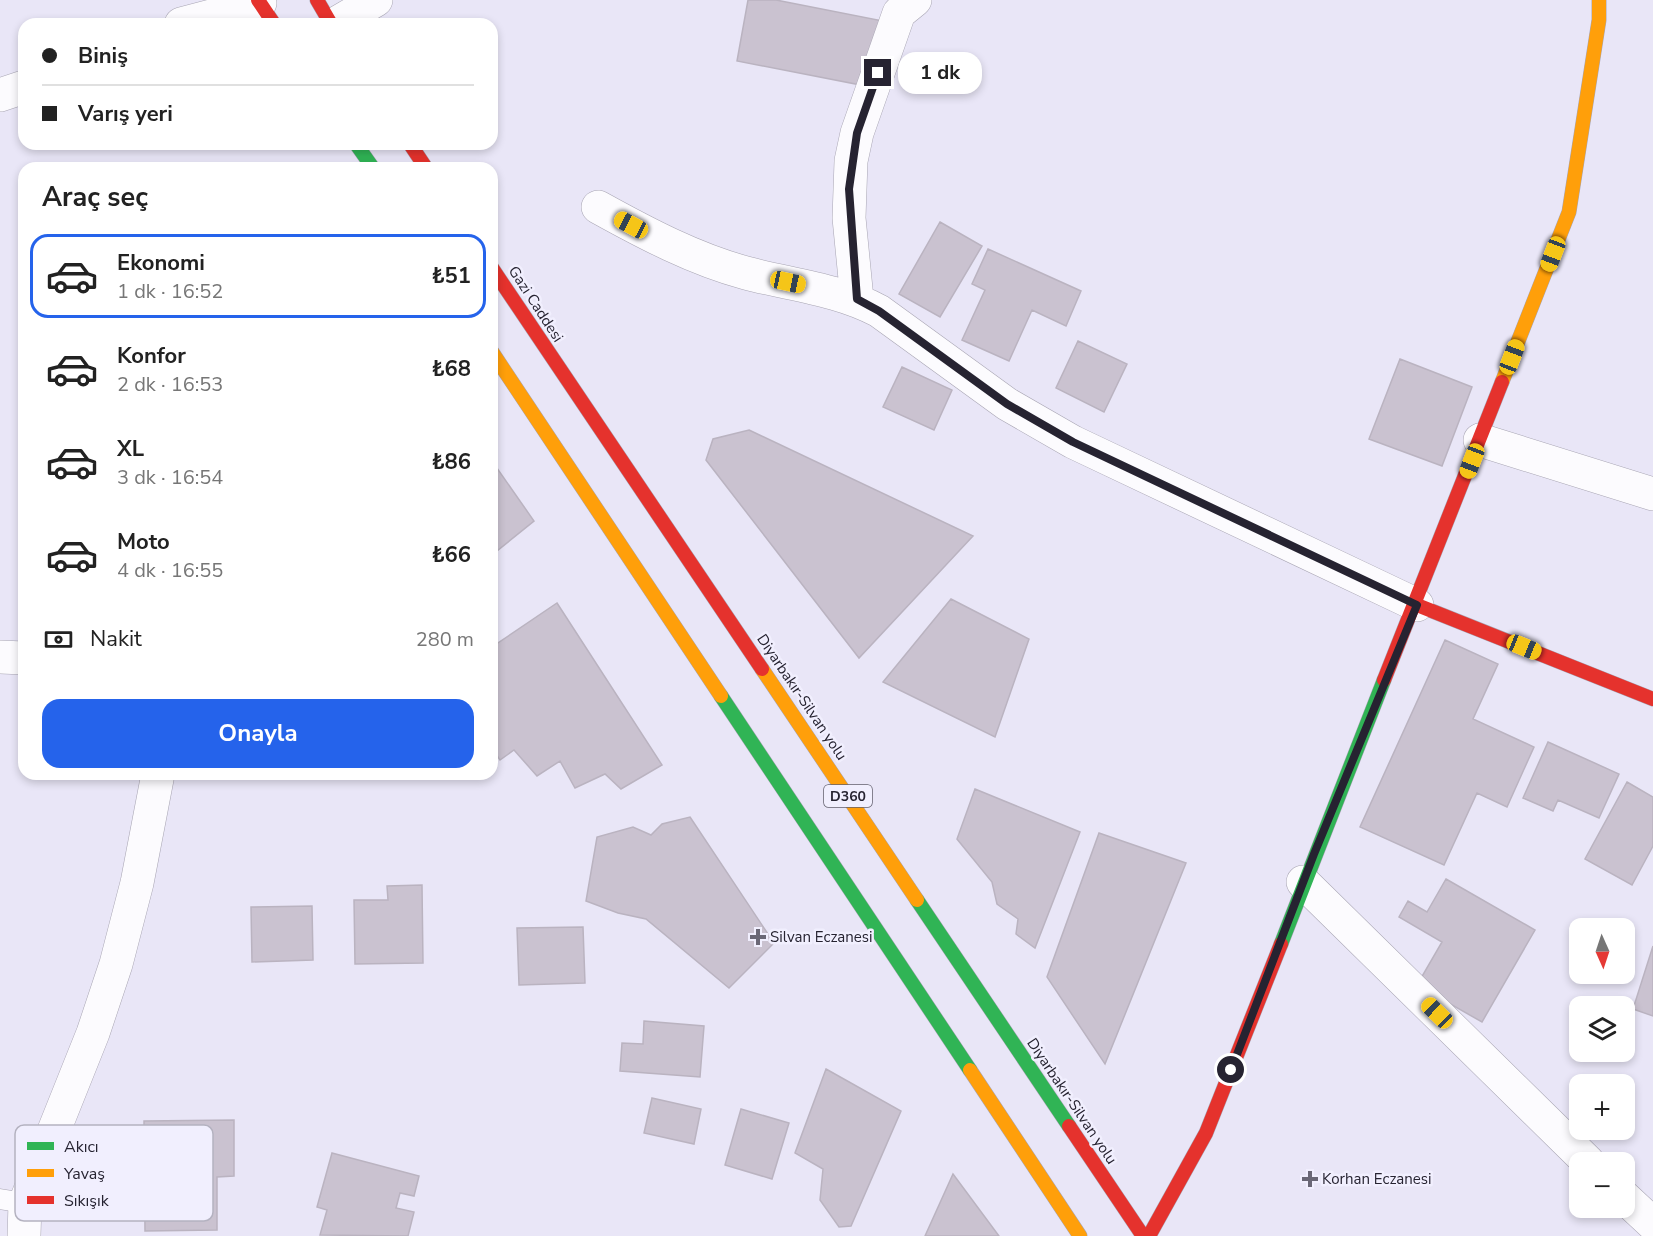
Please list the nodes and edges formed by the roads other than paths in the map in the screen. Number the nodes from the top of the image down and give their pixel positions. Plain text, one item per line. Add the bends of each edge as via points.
1 (317, 0) edge
2 (376, 0) edge
3 (915, 0) edge
4 (1599, 0) edge
5 (264, 9) edge
6 (214, 18) edge
7 (329, 18) edge
8 (344, 18) edge
9 (18, 89) edge
10 (0, 95) edge
11 (598, 207) dead end
12 (498, 277) edge
13 (857, 299) junction
14 (552, 358) joint
15 (498, 361) edge
16 (1480, 440) junction
17 (1653, 494) edge
18 (1417, 605) junction
19 (0, 657) edge
20 (18, 658) edge
21 (1653, 699) edge
22 (157, 780) edge
23 (1303, 882) junction
24 (49, 1125) edge
25 (1578, 1152) edge
26 (1635, 1207) edge
27 (19, 1221) edge
28 (1653, 1224) edge
29 (24, 1236) edge
30 (1080, 1236) edge
31 (1143, 1236) edge
32 (1149, 1236) edge

1 - 7 main road
2 - 8 street
3 - 13 street via 899,13 857,133 849,189
4 - 16 main road via 1569,212
5 - 6 street
9 - 10 street
11 - 13 street via 706,259
12 - 14 main road, Gazi Caddesi / D360
13 - 18 street via 1007,404 1073,442
14 - 31 main road, Diyarbakır-Silvan yolu / D360
15 - 30 main road
16 - 17 street
16 - 18 main road
18 - 21 main road
18 - 23 main road
19 - 20 street
22 - 24 street via 116,964 93,1033
23 - 25 street
23 - 32 main road via 1206,1133
26 - 28 street
27 - 29 street

